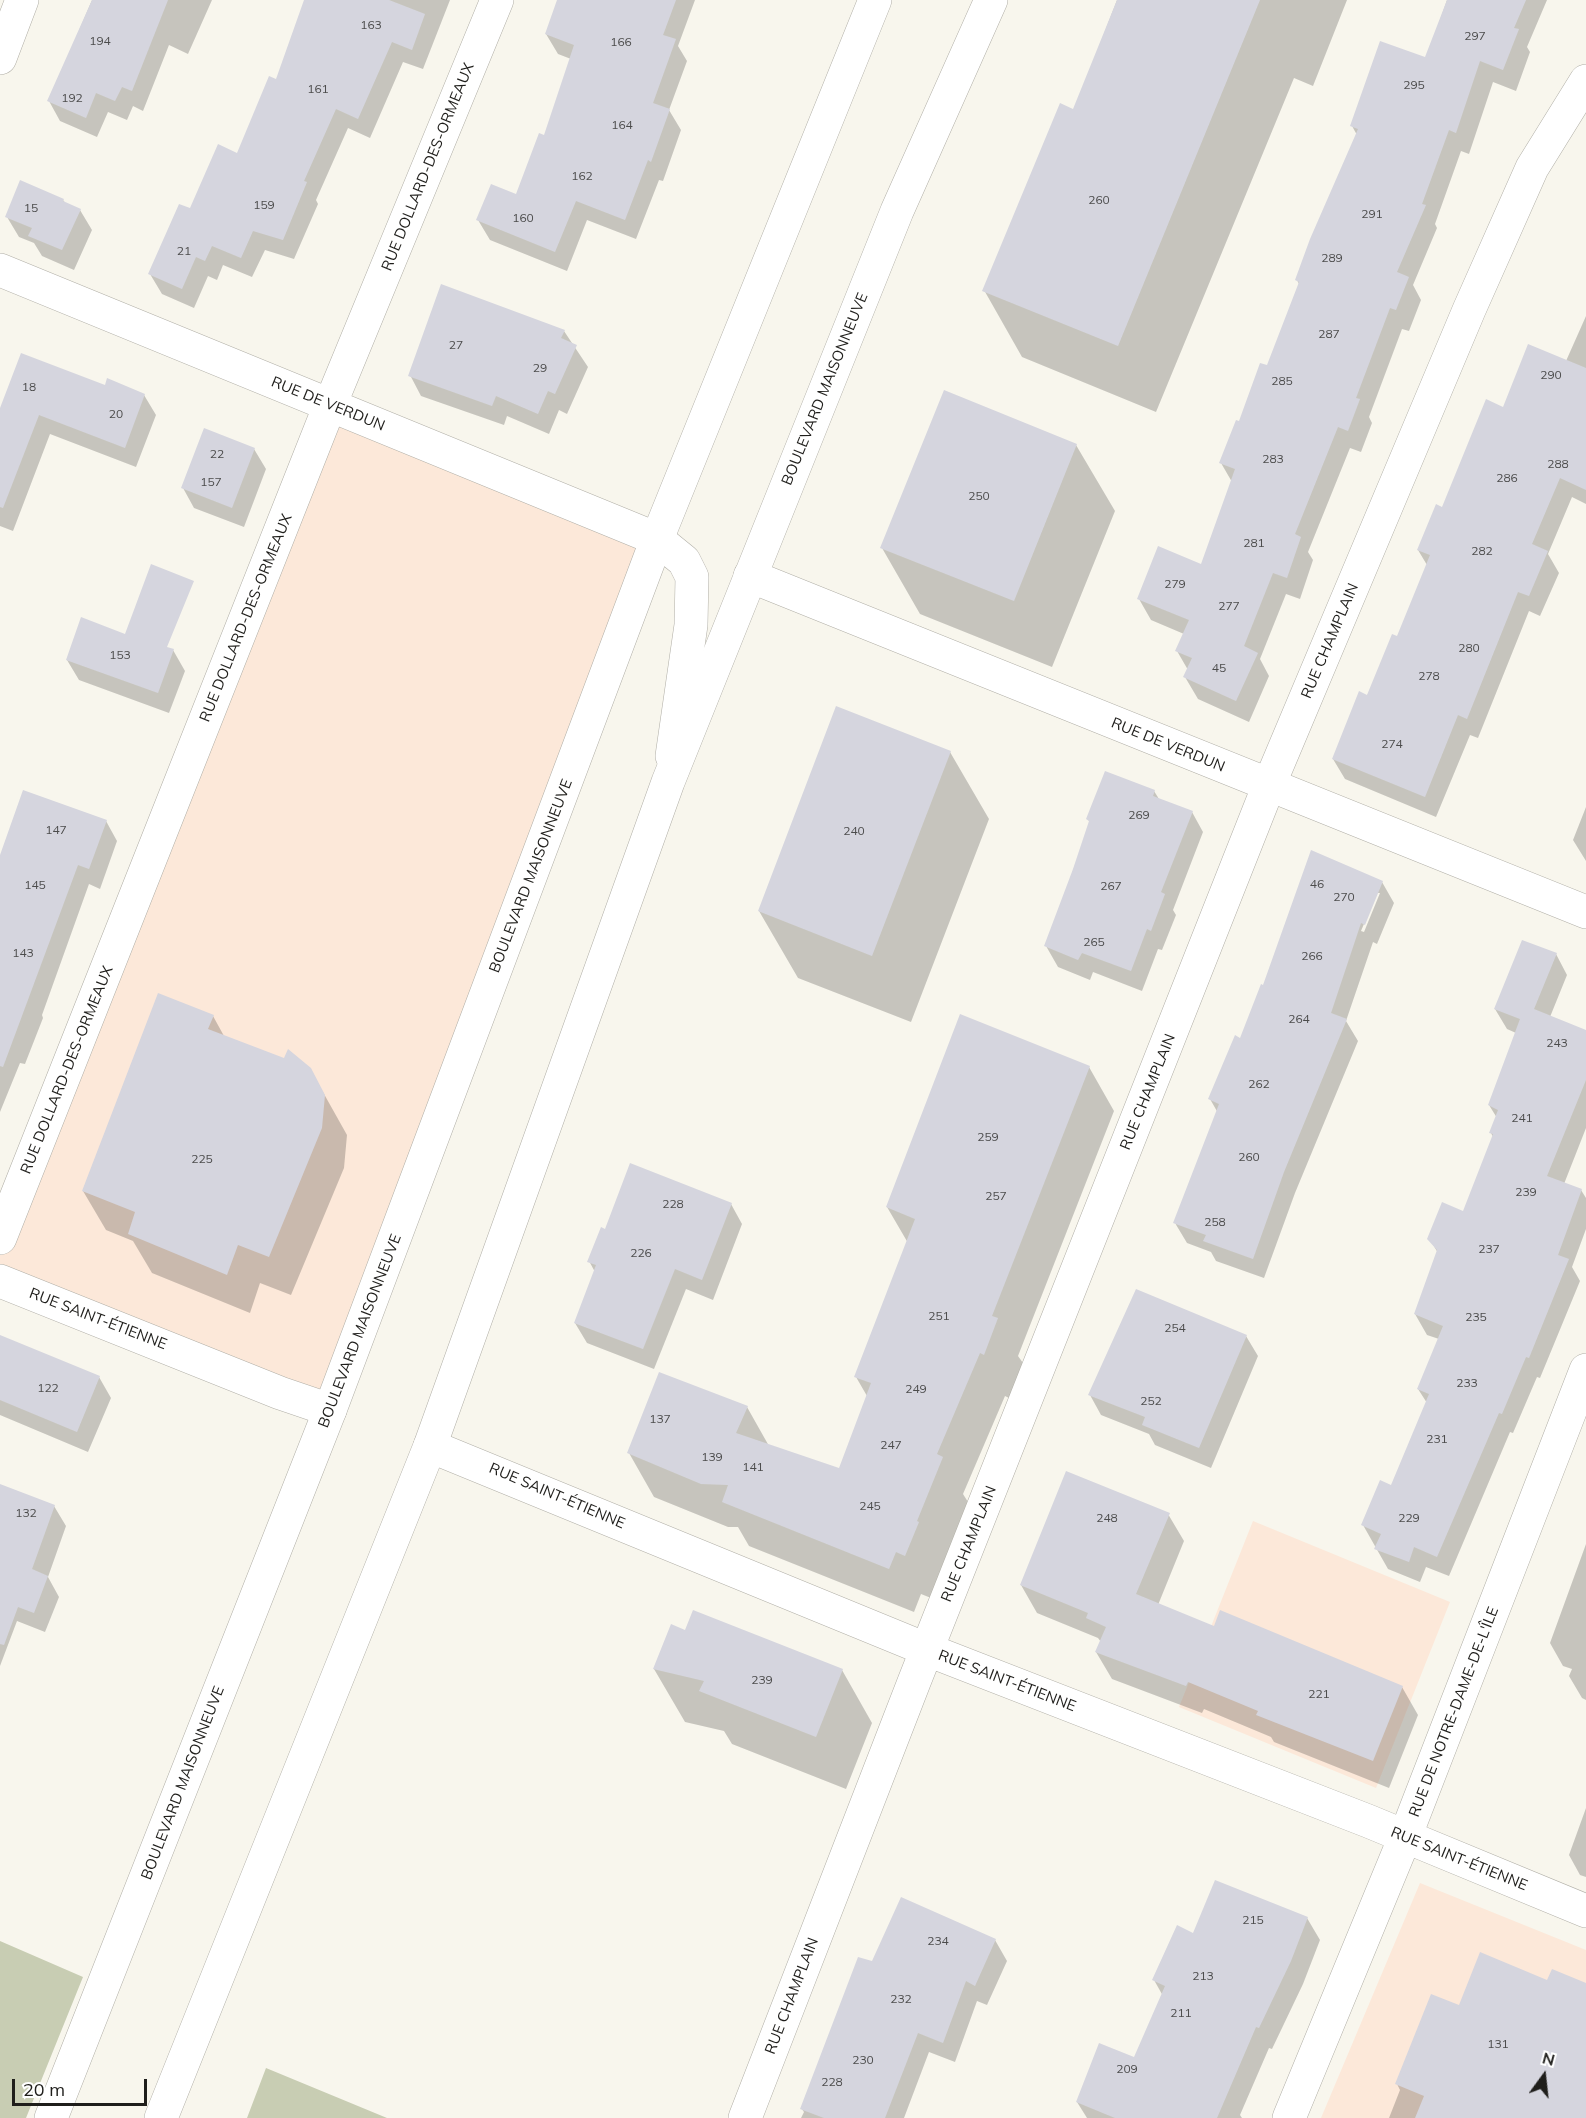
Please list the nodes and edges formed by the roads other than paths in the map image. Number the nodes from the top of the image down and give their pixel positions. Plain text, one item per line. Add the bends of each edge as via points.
1 (22, 0) edge
2 (497, 0) edge
3 (875, 0) edge
4 (991, 0) edge
5 (0, 58) edge
6 (1586, 81) edge
7 (0, 270) edge
8 (330, 405) junction
9 (657, 539) junction
10 (750, 576) junction
11 (668, 782) junction
12 (1269, 785) junction
13 (1586, 912) edge
14 (0, 1238) edge
15 (0, 1281) edge
16 (1586, 1370) edge
17 (330, 1410) junction
18 (430, 1446) junction
19 (928, 1650) junction
20 (1405, 1837) junction
21 (1586, 1911) edge
22 (51, 2118) edge
23 (161, 2118) edge
24 (745, 2118) edge
25 (1289, 2118) edge

1 - 5 street
2 - 8 street, RUE DOLLARD-DES-ORMEAUX
3 - 9 street, BOULEVARD MAISONNEUVE
4 - 10 street, BOULEVARD MAISONNEUVE via 897,211
6 - 12 street, RUE CHAMPLAIN via 1523,190
7 - 8 street, RUE DE VERDUN
8 - 9 street, RUE DE VERDUN
8 - 14 street, RUE DOLLARD-DES-ORMEAUX
9 - 11 street, BOULEVARD MAISONNEUVE via 684,561 692,577 693,598
9 - 17 street, BOULEVARD MAISONNEUVE
10 - 11 street, BOULEVARD MAISONNEUVE
10 - 12 street, RUE DE VERDUN
11 - 18 street, BOULEVARD MAISONNEUVE
12 - 13 street, RUE DE VERDUN
12 - 19 street, RUE CHAMPLAIN
15 - 17 street, RUE SAINT-ÉTIENNE
16 - 20 street, RUE DE NOTRE-DAME-DE-L'ÎLE
17 - 22 street, BOULEVARD MAISONNEUVE
18 - 19 street, RUE SAINT-ÉTIENNE
18 - 23 street, BOULEVARD MAISONNEUVE
19 - 20 street, RUE SAINT-ÉTIENNE
19 - 24 street, RUE CHAMPLAIN
20 - 21 street, RUE SAINT-ÉTIENNE
20 - 25 street, RUE DE NOTRE-DAME-DE-L'ÎLE

